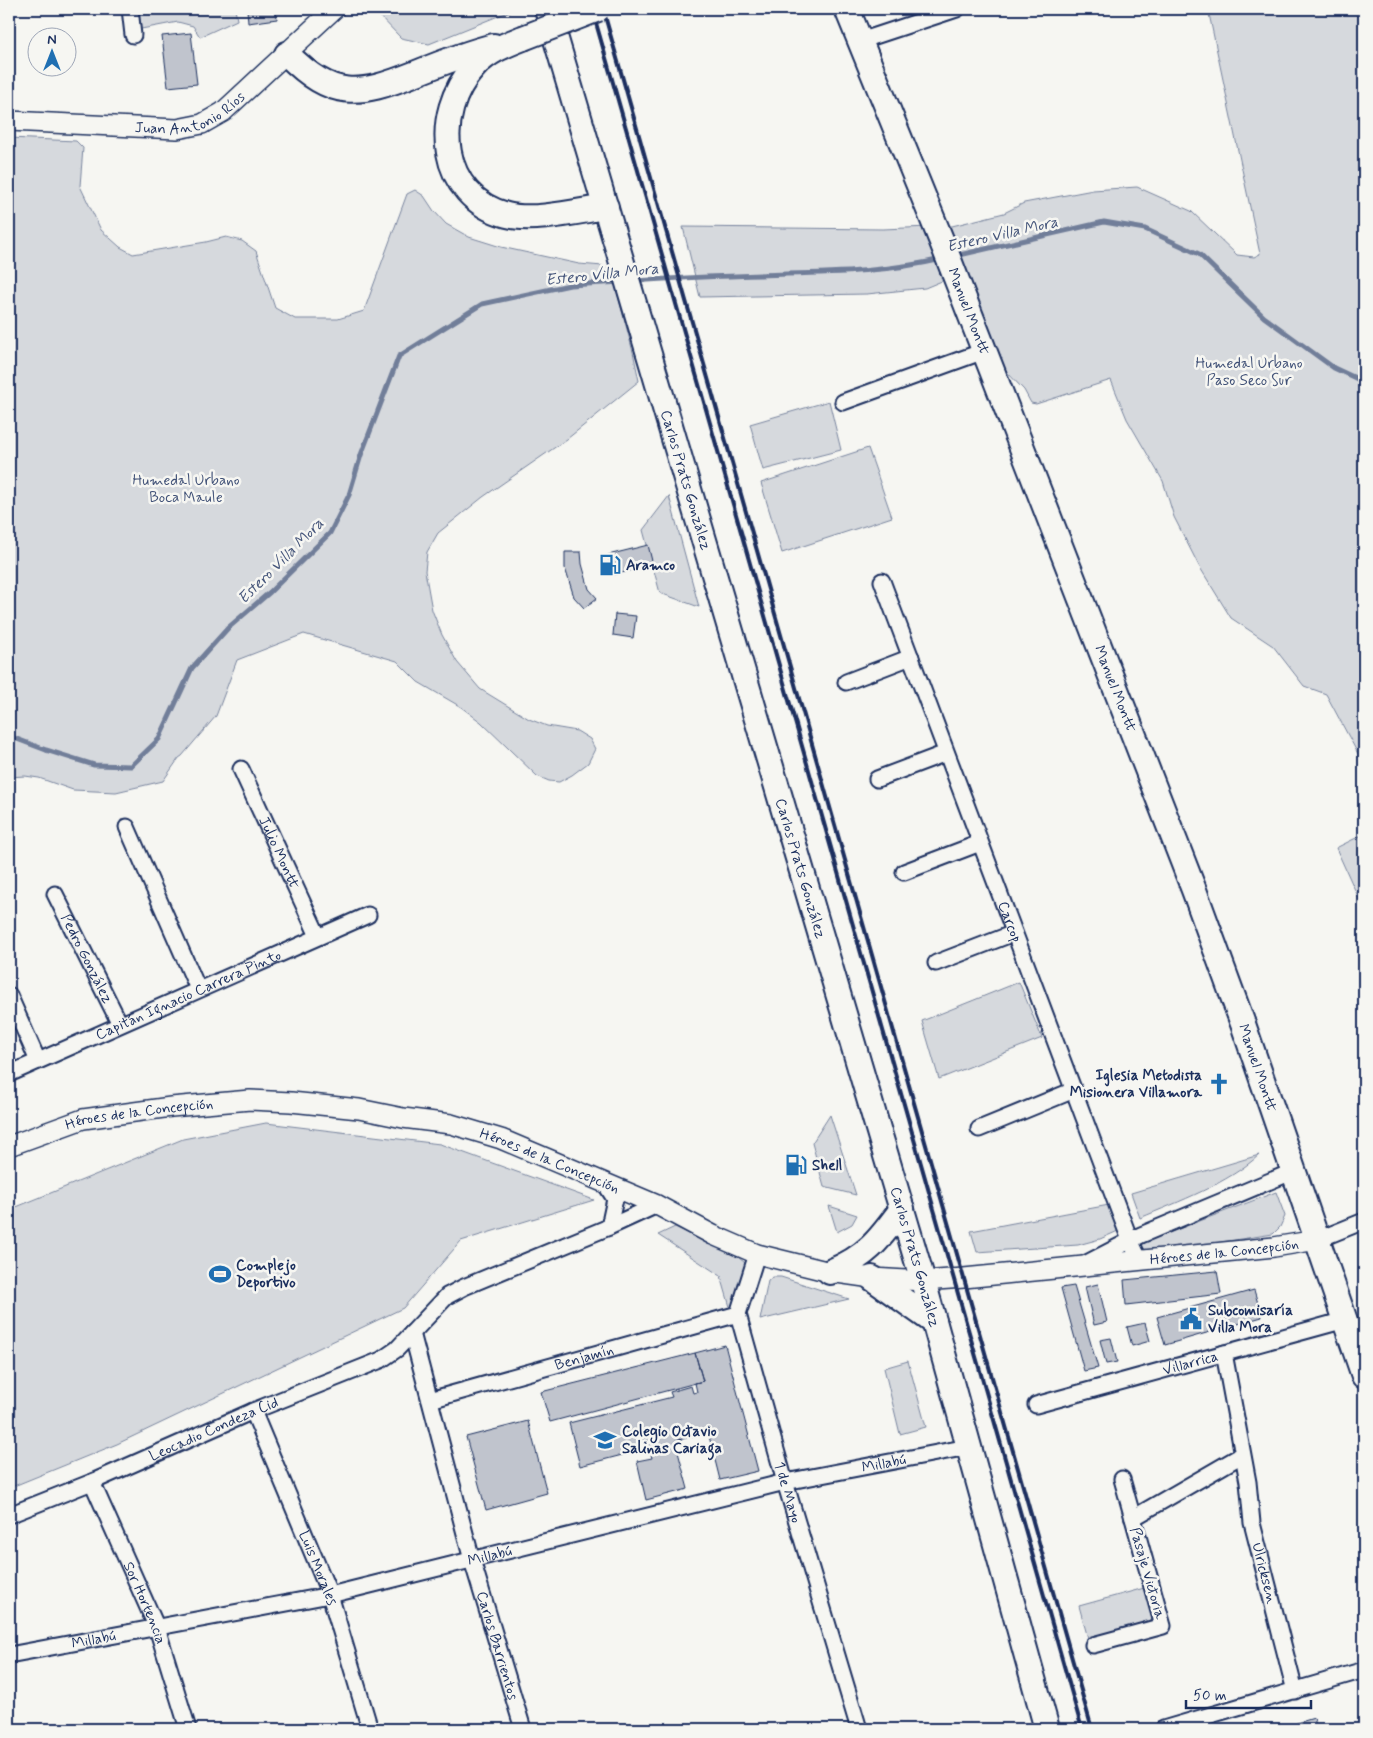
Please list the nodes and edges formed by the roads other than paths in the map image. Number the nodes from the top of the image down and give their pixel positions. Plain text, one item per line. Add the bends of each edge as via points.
1 (130, 9) edge
2 (334, 9) edge
3 (548, 9) edge
4 (598, 9) edge
5 (847, 9) edge
6 (956, 9) edge
7 (133, 36) dead end
8 (515, 41) junction
9 (860, 41) junction
10 (287, 54) junction
11 (9, 121) edge
12 (606, 207) junction
13 (984, 351) junction
14 (843, 402) dead end
15 (882, 580) dead end
16 (911, 657) junction
17 (846, 682) dead end
18 (946, 753) junction
19 (241, 770) dead end
20 (877, 779) dead end
21 (127, 827) dead end
22 (980, 843) junction
23 (904, 872) dead end
24 (55, 894) dead end
25 (368, 914) dead end
26 (1014, 933) junction
27 (318, 936) junction
28 (936, 963) dead end
29 (198, 989) junction
30 (9, 994) edge
31 (120, 1024) junction
32 (38, 1061) junction
33 (9, 1074) edge
34 (1074, 1090) junction
35 (979, 1129) dead end
36 (9, 1146) edge
37 (1294, 1171) junction
38 (604, 1182) junction
39 (657, 1205) junction
40 (902, 1209) junction
41 (1364, 1221) edge
42 (610, 1227) junction
43 (1130, 1240) junction
44 (1317, 1240) junction
45 (757, 1254) junction
46 (1140, 1261) junction
47 (1081, 1266) junction
48 (830, 1272) junction
49 (872, 1278) junction
50 (923, 1281) junction
51 (738, 1314) junction
52 (1345, 1320) junction
53 (934, 1322) junction
54 (412, 1333) junction
55 (1224, 1353) junction
56 (1364, 1376) edge
57 (430, 1400) junction
58 (1036, 1405) dead end
59 (253, 1412) junction
60 (968, 1447) junction
61 (1242, 1455) junction
62 (1122, 1479) dead end
63 (92, 1482) junction
64 (784, 1482) junction
65 (9, 1515) edge
66 (1133, 1518) junction
67 (472, 1560) junction
68 (330, 1595) junction
69 (157, 1628) junction
70 (1093, 1645) dead end
71 (9, 1655) edge
72 (1364, 1670) edge
73 (1294, 1690) junction
74 (188, 1729) edge
75 (370, 1729) edge
76 (523, 1729) edge
77 (859, 1729) edge
78 (1047, 1729) edge
79 (1163, 1729) edge

1 - 7 street
2 - 10 street, Juan Antonio Ríos
3 - 12 main road, Carlos Prats González
4 - 8 main road, bridge
5 - 9 main road, Manuel Montt
6 - 9 street
8 - 10 main road via 459,56 385,85 360,90 327,84 308,73
8 - 12 main road via 496,49 476,65 454,99 446,138 457,176 483,204 508,216 527,218
9 - 13 main road, Manuel Montt
10 - 11 street, Juan Antonio Ríos via 223,112 190,128
12 - 40 main road, Carlos Prats González
13 - 14 street
13 - 37 main road, Manuel Montt via 1194,890
15 - 16 street, Carcop
16 - 17 street
16 - 18 street, Carcop
18 - 20 street
18 - 22 street, Carcop
19 - 27 street, Julio Montt
21 - 29 street
22 - 23 street
22 - 26 street, Carcop
24 - 31 street, Pedro González
25 - 27 street, Capitán Ignacio Carrera Pinto
26 - 28 street
26 - 34 street, Carcop
27 - 29 street, Capitán Ignacio Carrera Pinto
29 - 31 street, Capitán Ignacio Carrera Pinto
30 - 32 street
31 - 32 street, Capitán Ignacio Carrera Pinto
32 - 33 street, Capitán Ignacio Carrera Pinto
34 - 35 street
34 - 43 street, Carcop
36 - 38 street, Héroes de la Concepción via 83,1119 250,1100 291,1102 451,1124 501,1139
37 - 43 street, Héroes de la Concepción
37 - 44 main road, Manuel Montt
38 - 39 street, Héroes de la Concepción
38 - 42 street via 615,1199
39 - 42 street, Leocadio Condeza Cid
39 - 45 street, Héroes de la Concepción
40 - 48 main road via 865,1253
40 - 50 main road, Carlos Prats González
41 - 44 street, Héroes de la Concepción
42 - 54 street, Leocadio Condeza Cid via 447,1296
43 - 46 street, Carcop
43 - 47 street, Héroes de la Concepción
44 - 46 street, Héroes de la Concepción
44 - 52 main road, Manuel Montt
45 - 48 street, Héroes de la Concepción
45 - 51 street
46 - 47 street, Héroes de la Concepción
47 - 50 street, Héroes de la Concepción
48 - 49 street, Héroes de la Concepción
49 - 50 street, Héroes de la Concepción
49 - 53 main road
50 - 53 main road, Carlos Prats González
51 - 57 street, Benjamín
51 - 64 street, 1 de Mayo
52 - 55 street, Villarrica
52 - 56 main road, Manuel Montt
53 - 60 main road, Carlos Prats González
54 - 57 street, Carlos Barrientos
54 - 59 street, Leocadio Condeza Cid via 381,1360
55 - 58 street, Villarrica
55 - 61 street, Ulricksen
57 - 67 street, Carlos Barrientos
59 - 63 street, Leocadio Condeza Cid
59 - 68 street, Luis Morales
60 - 64 street, Millabú
60 - 78 main road, Carlos Prats González
61 - 66 street
61 - 73 street, Ulricksen via 1252,1523
62 - 66 street, Pasaje Victoria
63 - 65 street, Leocadio Condeza Cid
63 - 69 street, Sor Hortencia
64 - 67 street, Millabú
64 - 77 street, 1 de Mayo
66 - 70 street, Pasaje Victoria via 1163,1626
67 - 68 street, Millabú
67 - 76 street, Carlos Barrientos
68 - 69 street, Millabú
68 - 75 street, Luis Morales
69 - 71 street, Millabú
69 - 74 street, Sor Hortencia
72 - 73 street
73 - 79 street

